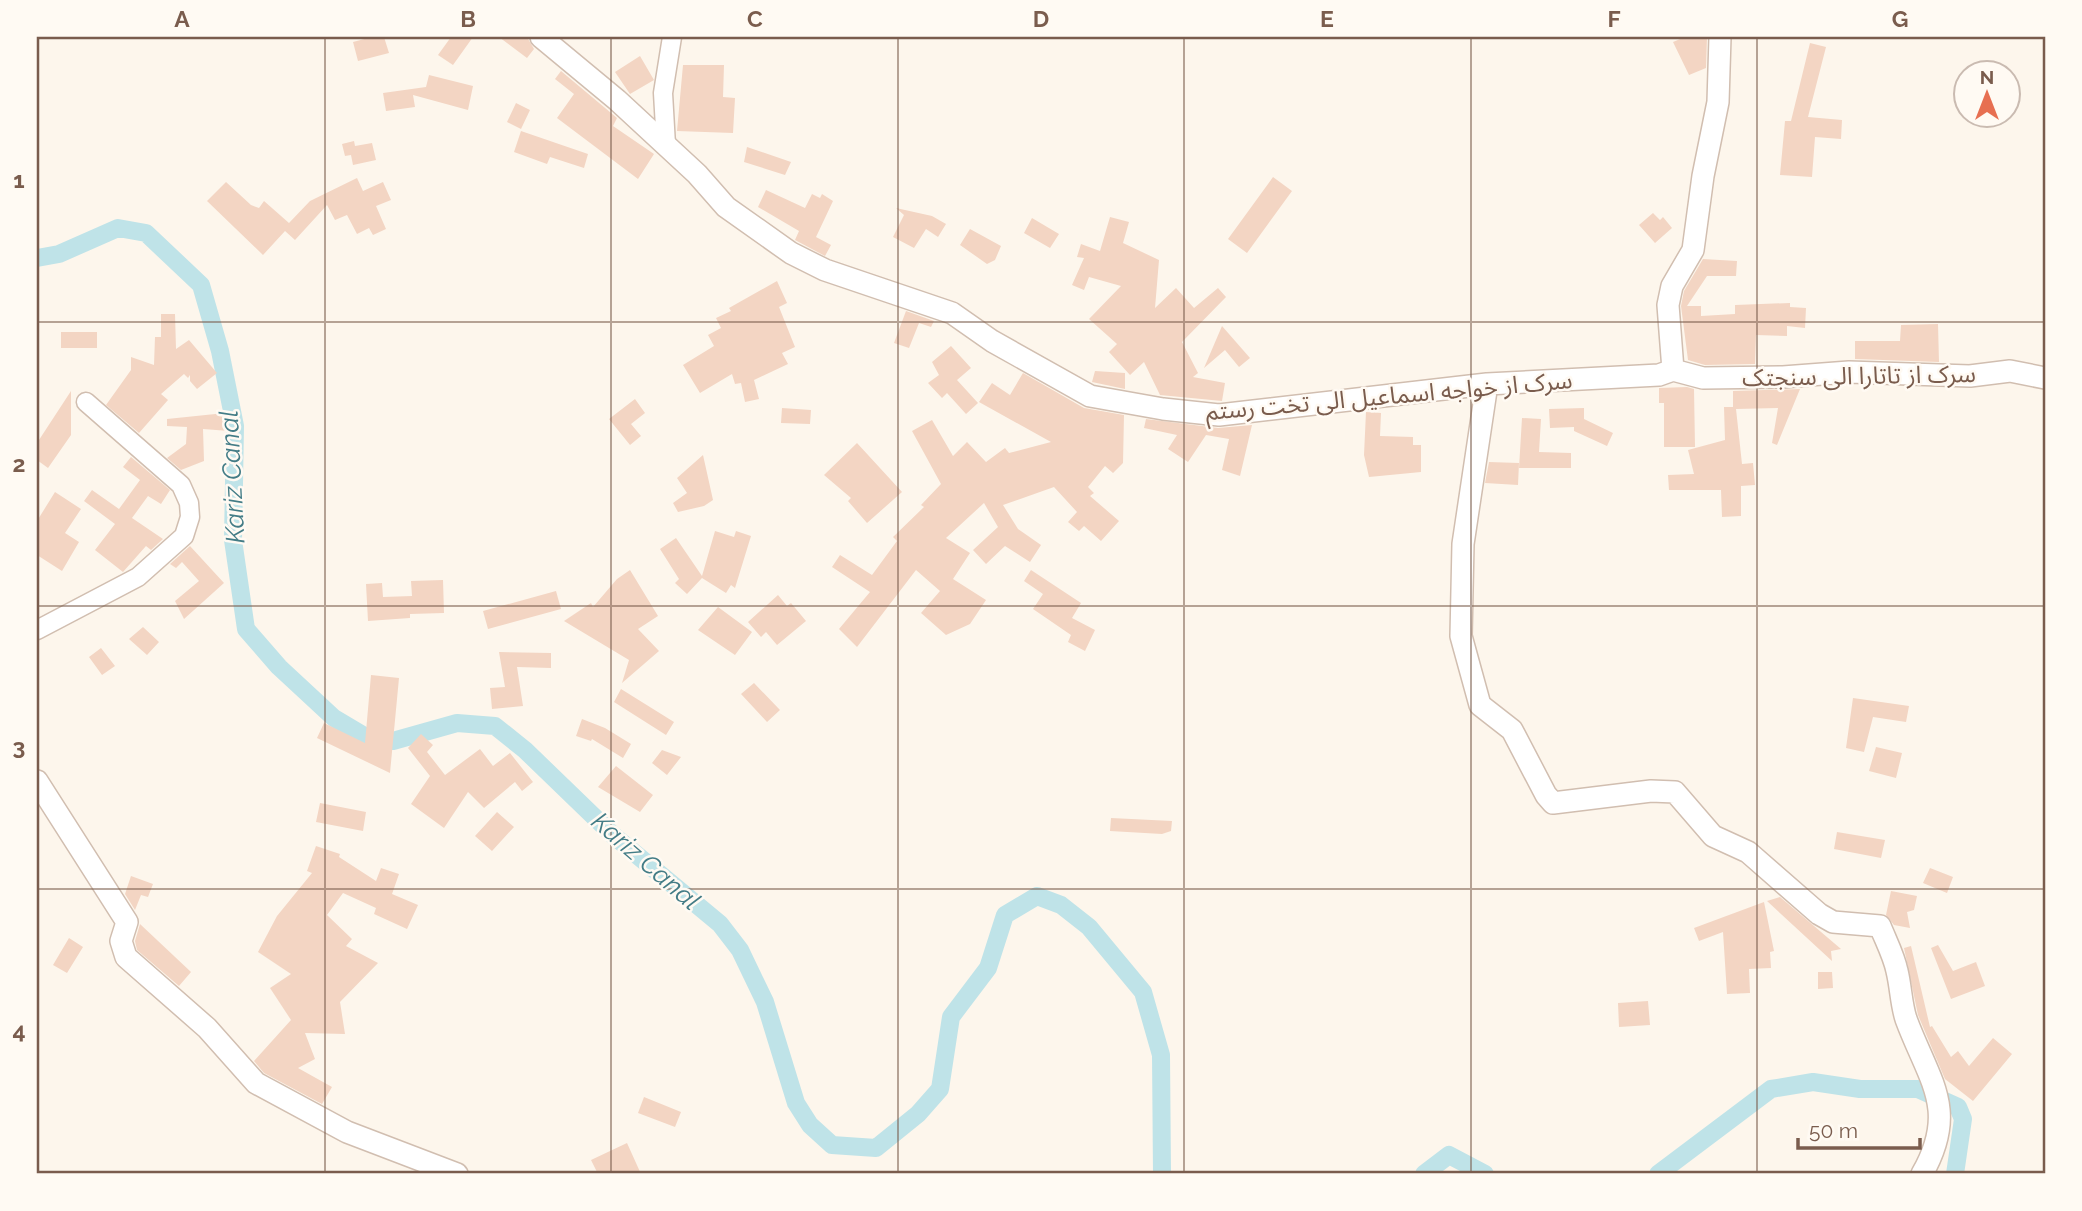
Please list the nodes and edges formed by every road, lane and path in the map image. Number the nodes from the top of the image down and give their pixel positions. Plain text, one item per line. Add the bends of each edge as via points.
1 (541, 37) edge
2 (672, 37) edge
3 (1720, 37) edge
4 (666, 145) junction
5 (1674, 370) junction
6 (2045, 378) edge
7 (1487, 384) junction
8 (86, 402) dead end
9 (37, 630) edge
10 (37, 781) edge
11 (457, 1174) edge
12 (1923, 1174) edge

1 - 4 street, سرک از خواجه اسماعیل الی تخت رستم
2 - 4 street via 663,93
3 - 5 street via 1718,102 1693,250 1672,286 1668,304
4 - 7 street, سرک از خواجه اسماعیل الی تخت رستم via 726,207 791,253 825,270 952,313 1090,396 1219,415
5 - 6 street, سرک از تاتارا الی سنجتک via 1703,379 1849,372 1970,376 2010,371
5 - 7 street, سرک از خواجه اسماعیل الی تخت رستم via 1659,375
7 - 12 street via 1463,544 1461,636 1480,705 1512,730 1553,803 1651,790 1675,792 1713,835 1748,852 1819,914 1833,922 1880,926 1897,969 1905,1016 1937,1093 1942,1122 1937,1149
8 - 9 street via 181,485 190,517 184,536 138,577
10 - 11 street via 127,922 121,941 126,957 207,1028 256,1083 346,1132

